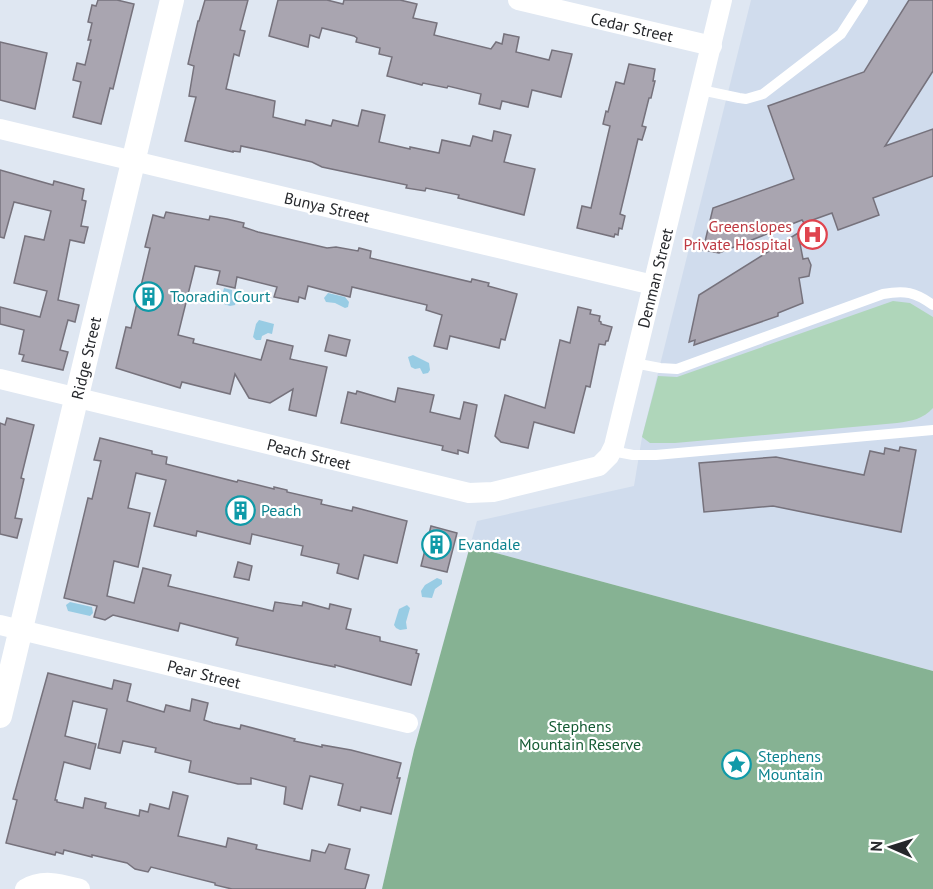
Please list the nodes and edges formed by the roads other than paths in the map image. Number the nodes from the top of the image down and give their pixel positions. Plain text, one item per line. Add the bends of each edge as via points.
1 (172, 0) edge
2 (518, 0) edge
3 (722, 0) edge
4 (863, 0) edge
5 (712, 46) junction
6 (701, 90) junction
7 (0, 129) edge
8 (133, 161) junction
9 (653, 285) junction
10 (933, 305) edge
11 (634, 363) junction
12 (0, 379) edge
13 (77, 397) junction
14 (932, 428) edge
15 (612, 451) junction
16 (10, 628) edge
17 (0, 716) edge
18 (408, 723) dead end
19 (25, 889) edge
20 (80, 889) edge

1 - 8 street, Ridge Street
2 - 5 street, Cedar Street
3 - 5 street, Denman Street
4 - 6 lane via 841,34 763,94 746,99
5 - 6 street, Denman Street
6 - 9 street, Denman Street
7 - 8 street, Bunya Street
8 - 9 street, Bunya Street
8 - 13 street, Ridge Street
9 - 11 street, Denman Street
10 - 11 lane via 902,290 677,369
11 - 15 street, Denman Street
12 - 13 street, Peach Street
13 - 15 street, Peach Street via 469,493 493,492 594,468
13 - 16 street, Ridge Street
14 - 15 lane via 656,455
16 - 17 street, Ridge Street
16 - 18 street, Pear Street
19 - 20 street via 48,882

